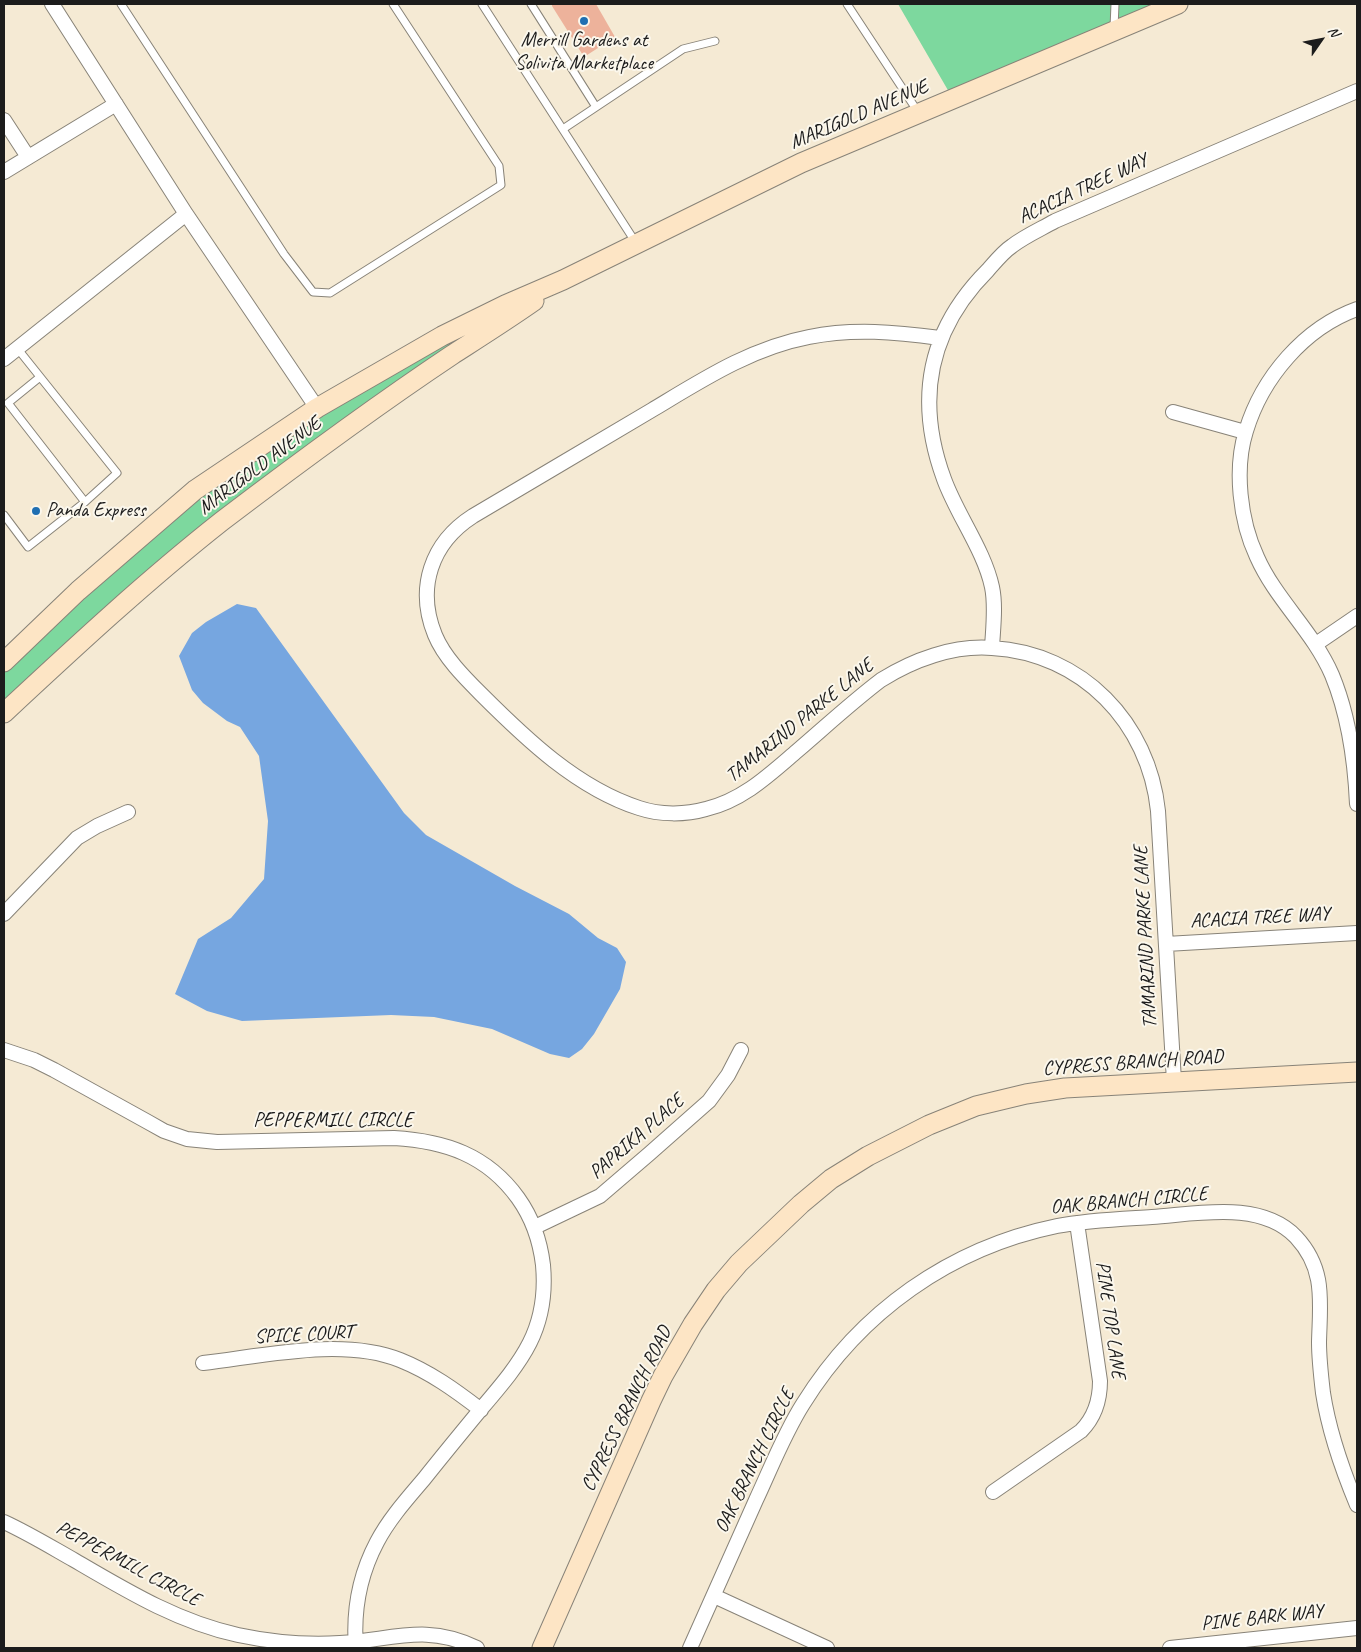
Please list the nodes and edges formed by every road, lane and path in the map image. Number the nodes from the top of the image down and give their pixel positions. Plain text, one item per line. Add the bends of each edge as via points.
1 (52, 4) edge
2 (121, 4) edge
3 (393, 4) edge
4 (482, 4) edge
5 (531, 4) edge
6 (847, 4) edge
7 (1115, 4) edge
8 (1167, 5) edge
9 (1114, 31) junction
10 (715, 40) dead end
11 (1357, 91) edge
12 (116, 104) junction
13 (596, 107) junction
14 (919, 114) junction
15 (4, 120) edge
16 (563, 129) junction
17 (28, 157) junction
18 (4, 172) edge
19 (186, 214) junction
20 (636, 243) junction
21 (563, 280) junction
22 (1357, 309) edge
23 (940, 338) junction
24 (17, 348) junction
25 (4, 359) edge
26 (40, 378) junction
27 (6, 403) edge
28 (317, 408) junction
29 (1173, 412) dead end
30 (1245, 432) junction
31 (85, 502) junction
32 (4, 515) edge
33 (1357, 616) edge
34 (1316, 644) junction
35 (992, 648) junction
36 (4, 662) edge
37 (4, 713) edge
38 (1357, 804) edge
39 (128, 812) dead end
40 (4, 914) edge
41 (1357, 932) edge
42 (1166, 944) junction
43 (4, 1050) edge
44 (740, 1050) dead end
45 (1357, 1072) edge
46 (1174, 1081) junction
47 (1076, 1223) junction
48 (535, 1227) junction
49 (204, 1363) dead end
50 (480, 1410) junction
51 (993, 1492) dead end
52 (1357, 1505) edge
53 (4, 1522) edge
54 (714, 1596) junction
55 (1357, 1628) edge
56 (356, 1644) edge
57 (477, 1648) edge
58 (542, 1648) edge
59 (690, 1648) edge
60 (827, 1648) edge
61 (1170, 1648) edge

1 - 12 street
2 - 3 lane via 284,254 313,292 330,294 501,185 499,166
4 - 16 lane
5 - 13 lane
6 - 14 lane
7 - 9 lane
8 - 9 main road, MARIGOLD AVENUE
9 - 14 main road, MARIGOLD AVENUE
10 - 13 lane via 683,49
11 - 23 street, ACACIA TREE WAY via 1055,221 1011,246 969,288
12 - 17 street
12 - 19 street
13 - 16 lane
14 - 20 main road, MARIGOLD AVENUE via 801,164
15 - 17 street
16 - 20 lane
17 - 18 street
19 - 24 street
19 - 28 street
20 - 21 main road, MARIGOLD AVENUE
21 - 28 main road, MARIGOLD AVENUE via 442,336
21 - 37 main road, MARIGOLD AVENUE via 347,429 222,522 106,618
22 - 30 street via 1318,330 1286,358 1264,391
23 - 35 street, ACACIA TREE WAY via 929,390 932,438 945,482 988,574 994,601
23 - 35 street, TAMARIND PARKE LANE via 901,332 840,332 777,345 726,366 455,529 441,546 431,569 428,608 442,648 504,718 594,787 640,809 655,812 686,813 736,799 896,671 938,654
24 - 25 street
24 - 26 lane
26 - 27 lane
26 - 31 lane via 117,472
27 - 31 lane
28 - 36 main road, MARIGOLD AVENUE via 195,490 78,591
29 - 30 street
30 - 34 street via 1241,496 1250,538 1267,577
31 - 32 lane via 28,547
33 - 34 street
34 - 38 street via 1332,676 1348,725
35 - 42 street, TAMARIND PARKE LANE via 1028,654 1073,673 1116,710 1138,741 1156,792
39 - 40 street via 77,838
41 - 42 street, ACACIA TREE WAY
42 - 46 street, TAMARIND PARKE LANE
43 - 48 street, PEPPERMILL CIRCLE via 34,1060 164,1131 187,1139 217,1142 394,1138 441,1144 463,1152 501,1177
44 - 48 street, PAPRIKA PLACE via 728,1076 709,1101 649,1154 600,1196
45 - 46 main road, CYPRESS BRANCH ROAD
46 - 58 main road, CYPRESS BRANCH ROAD via 1065,1088 976,1106 929,1125 868,1156 831,1179 801,1204 727,1276 680,1345 651,1401
47 - 51 street, PINE TOP LANE via 1100,1381 1097,1406 1081,1431
47 - 52 street, OAK BRANCH CIRCLE via 1244,1213 1268,1218 1296,1236 1318,1275 1321,1292 1320,1359 1326,1412 1341,1465
47 - 54 street, OAK BRANCH CIRCLE via 1009,1238 968,1256 910,1288 862,1329 829,1366 802,1406 776,1455
48 - 50 street, PEPPERMILL CIRCLE via 543,1272 544,1297 539,1320 525,1354
49 - 50 street, SPICE COURT via 310,1350 368,1352 398,1359 429,1373
50 - 56 street, PEPPERMILL CIRCLE via 402,1505 377,1542 364,1571 357,1599
53 - 56 street, PEPPERMILL CIRCLE via 154,1606 198,1624 261,1640
54 - 59 street, OAK BRANCH CIRCLE
54 - 60 street
55 - 61 street, PINE BARK WAY
56 - 57 street, PEPPERMILL CIRCLE via 408,1634 431,1634

